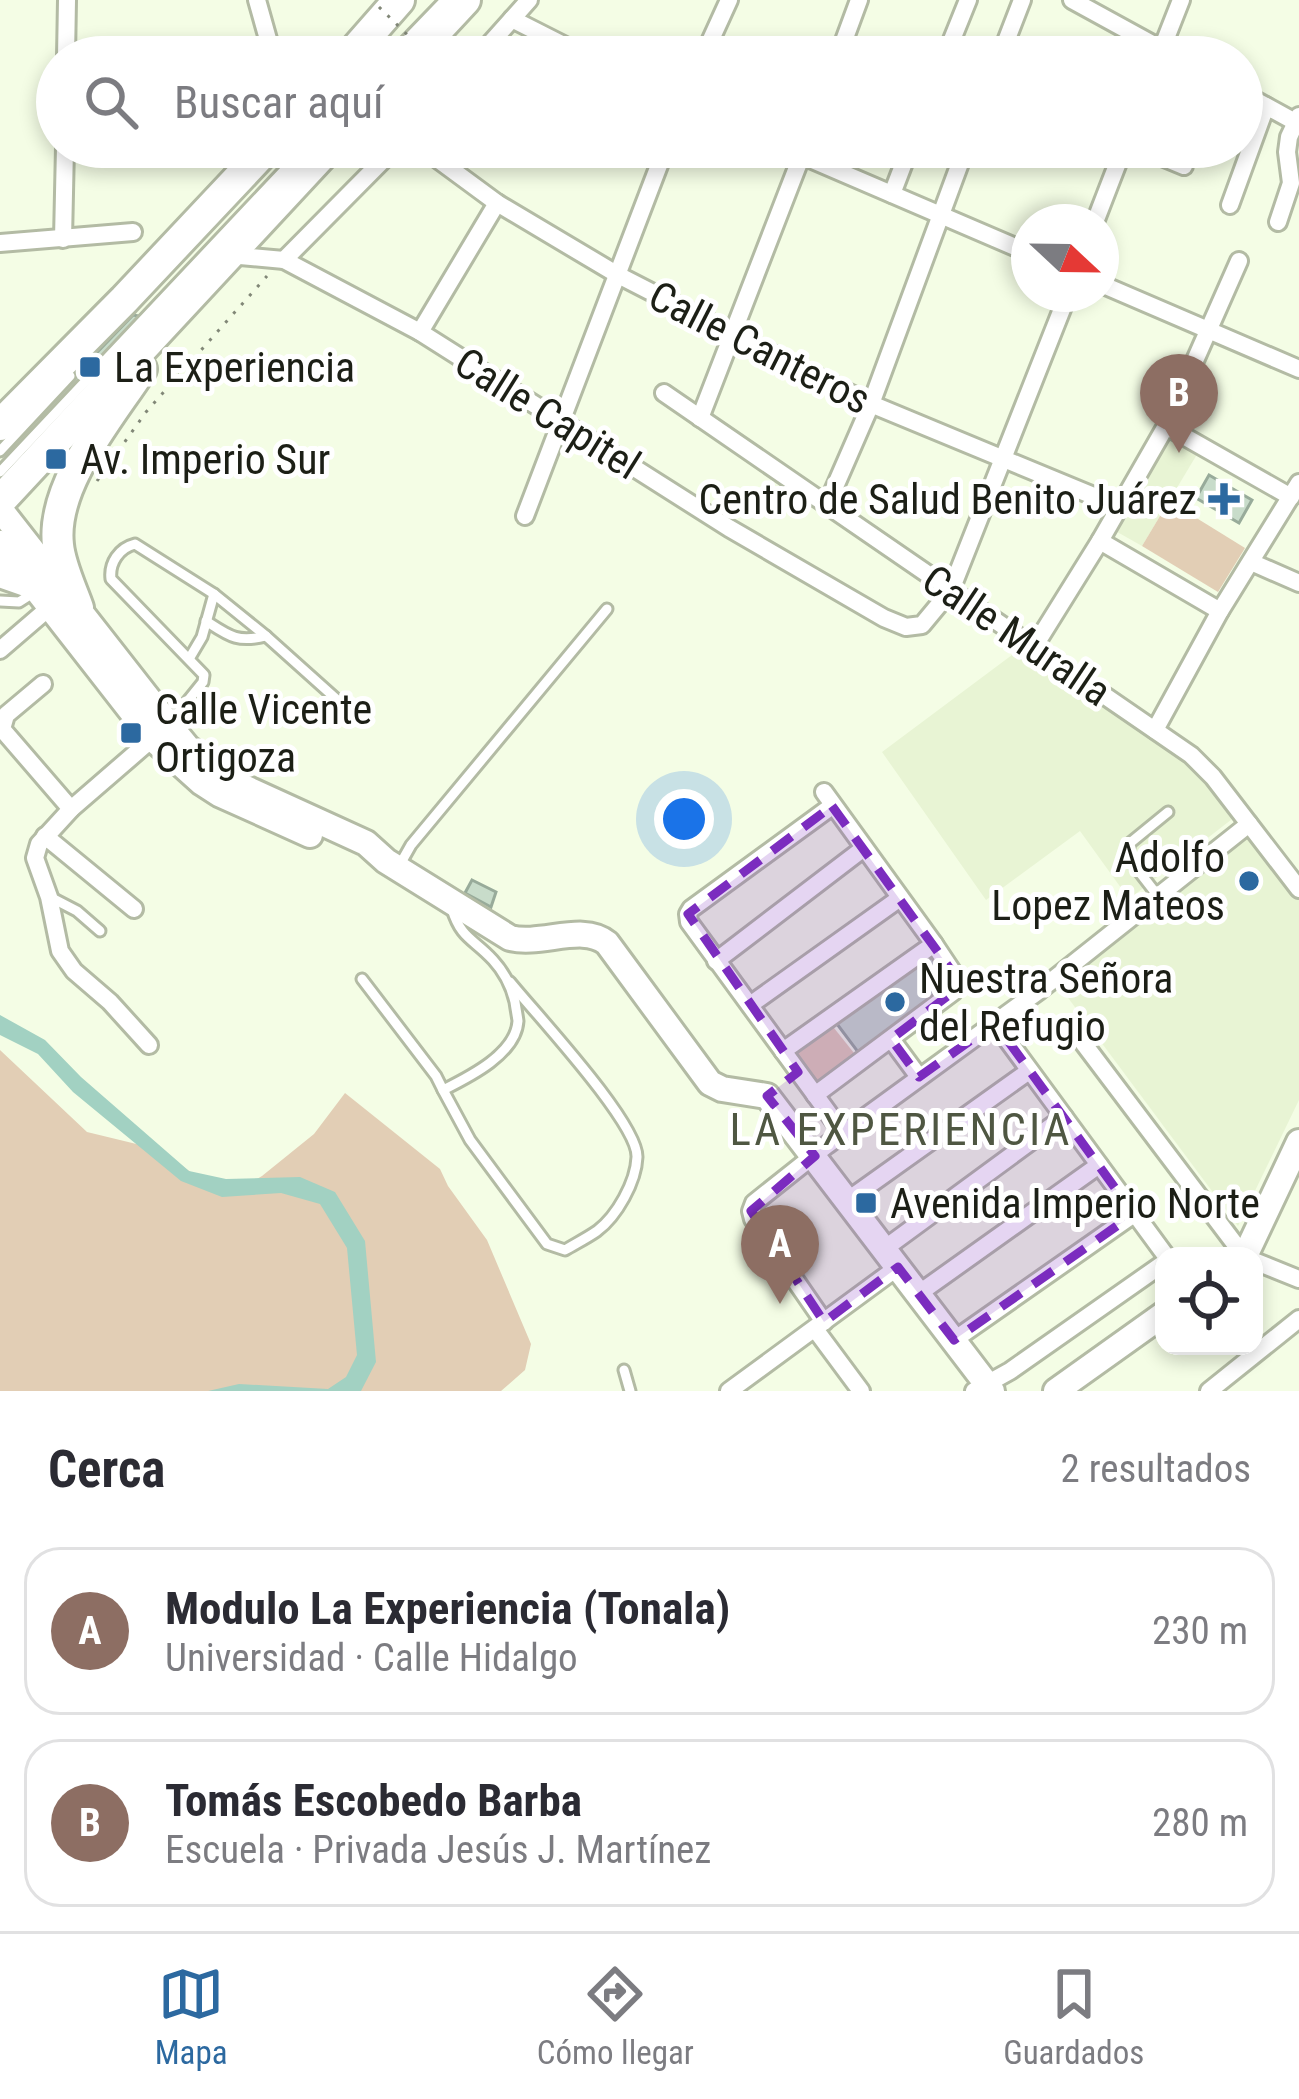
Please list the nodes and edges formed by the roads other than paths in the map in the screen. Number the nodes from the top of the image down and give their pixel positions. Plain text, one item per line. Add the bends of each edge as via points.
1 (68, 0) edge
2 (256, 0) edge
3 (445, 0) edge
4 (465, 0) edge
5 (529, 0) edge
6 (729, 0) edge
7 (859, 0) edge
8 (968, 0) edge
9 (1022, 0) edge
10 (1072, 0) edge
11 (1181, 0) edge
12 (395, 4) edge
13 (512, 20) junction
14 (67, 36) edge
15 (267, 36) edge
16 (367, 36) edge
17 (375, 36) edge
18 (410, 36) edge
19 (432, 36) edge
20 (492, 36) edge
21 (544, 36) edge
22 (713, 36) edge
23 (846, 36) edge
24 (953, 36) edge
25 (1008, 36) edge
26 (1134, 36) edge
27 (1170, 36) edge
28 (1263, 104) edge
29 (1266, 106) junction
30 (1263, 114) edge
31 (1298, 121) edge
32 (65, 168) edge
33 (249, 168) edge
34 (261, 168) edge
35 (285, 168) edge
36 (308, 168) edge
37 (375, 168) edge
38 (449, 168) edge
39 (658, 168) edge
40 (796, 168) edge
41 (838, 168) edge
42 (902, 168) edge
43 (958, 168) edge
44 (1116, 168) edge
45 (1243, 168) edge
46 (892, 194) junction
47 (496, 203) junction
48 (1102, 204) edge
49 (1230, 205) dead end
50 (940, 215) junction
51 (1278, 221) dead end
52 (134, 232) dead end
53 (63, 239) junction
54 (0, 243) edge
55 (1011, 245) edge
56 (228, 254) junction
57 (284, 260) junction
58 (1239, 261) dead end
59 (617, 275) junction
60 (1119, 292) edge
61 (1061, 312) edge
62 (120, 313) junction
63 (169, 317) junction
64 (1209, 330) junction
65 (420, 332) junction
66 (733, 334) junction
67 (85, 360) dead end
68 (1299, 369) edge
69 (0, 391) edge
70 (664, 393) dead end
71 (871, 404) junction
72 (700, 418) junction
73 (562, 422) junction
74 (0, 425) edge
75 (1166, 426) junction
76 (0, 451) edge
77 (1003, 459) junction
78 (0, 472) edge
79 (1295, 490) edge
80 (0, 505) edge
81 (827, 505) junction
82 (1120, 507) junction
83 (525, 516) dead end
84 (1100, 541) junction
85 (0, 543) edge
86 (1251, 562) junction
87 (0, 572) edge
88 (1299, 584) edge
89 (951, 590) junction
90 (214, 594) junction
91 (50, 597) junction
92 (0, 601) edge
93 (607, 609) dead end
94 (1220, 611) junction
95 (206, 621) junction
96 (266, 636) junction
97 (1034, 646) junction
98 (0, 650) edge
99 (189, 659) junction
100 (43, 684) dead end
101 (343, 705) dead end
102 (1155, 730) junction
103 (161, 732) junction
104 (71, 808) junction
105 (1168, 812) dead end
106 (1249, 824) junction
107 (45, 836) junction
108 (864, 848) junction
109 (392, 865) junction
110 (1299, 889) edge
111 (1158, 896) junction
112 (49, 897) junction
113 (900, 898) junction
114 (451, 903) junction
115 (134, 909) dead end
116 (100, 931) dead end
117 (934, 944) junction
118 (716, 961) junction
119 (362, 979) dead end
120 (510, 982) junction
121 (751, 1005) junction
122 (995, 1024) junction
123 (1078, 1036) dead end
124 (891, 1039) junction
125 (149, 1046) dead end
126 (782, 1052) junction
127 (1029, 1070) junction
128 (798, 1072) junction
129 (919, 1077) junction
130 (443, 1090) junction
131 (815, 1095) junction
132 (767, 1096) junction
133 (1064, 1118) junction
134 (843, 1132) junction
135 (814, 1155) junction
136 (1296, 1155) edge
137 (1099, 1166) junction
138 (848, 1200) junction
139 (1134, 1214) junction
140 (1156, 1247) edge
141 (1237, 1247) edge
142 (1249, 1247) edge
143 (891, 1258) junction
144 (1263, 1265) edge
145 (1155, 1267) edge
146 (1299, 1279) edge
147 (918, 1294) junction
148 (1299, 1319) edge
149 (1155, 1321) edge
150 (819, 1325) junction
151 (954, 1340) junction
152 (624, 1370) dead end
153 (984, 1388) edge
154 (1059, 1390) edge
155 (630, 1391) edge
156 (729, 1391) edge
157 (861, 1391) edge
158 (1209, 1391) edge

1 - 14 street
2 - 15 street
3 - 18 lane
4 - 19 highway
5 - 13 street
6 - 22 street
7 - 23 street
8 - 24 street
9 - 25 street
10 - 26 street
11 - 27 street
12 - 16 highway
12 - 17 lane
13 - 20 street
13 - 21 street
28 - 29 street
29 - 30 street
29 - 31 street
31 - 51 street
32 - 53 street
33 - 62 highway
34 - 62 lane
35 - 78 lane
36 - 56 highway
37 - 57 street
38 - 47 street, Calle Canteros
39 - 59 street
40 - 66 street
41 - 46 street
42 - 46 street
43 - 50 street
44 - 48 street
45 - 49 street
46 - 50 street
47 - 59 street, Calle Canteros
47 - 65 street
50 - 55 street
50 - 71 street
52 - 53 street
53 - 54 street
56 - 57 street, Calle Capitel
56 - 63 highway
57 - 65 street, Calle Capitel
58 - 64 street
59 - 66 street, Calle Canteros
59 - 73 street
60 - 64 street
61 - 77 street
62 - 69 highway
62 - 74 highway
63 - 80 highway
63 - 91 highway via 62,506
64 - 68 street
64 - 75 street
65 - 73 street, Calle Capitel
66 - 71 street, Calle Canteros
66 - 72 street
67 - 76 lane
70 - 72 street, Calle Muralla
71 - 77 street, Calle Canteros
71 - 81 street
72 - 81 street, Calle Muralla
73 - 83 street
73 - 89 street, Calle Capitel via 884,618 922,625
75 - 79 street
75 - 82 street
77 - 82 street, Calle Canteros
77 - 89 street
79 - 86 street
80 - 91 street
81 - 89 street, Calle Muralla
82 - 84 street
84 - 94 street
84 - 97 street
85 - 91 street
86 - 88 street
86 - 94 street
87 - 91 highway
89 - 97 street, Calle Muralla
90 - 95 lane
90 - 96 lane
90 - 99 lane via 135,544 112,563 115,584
91 - 92 lane
91 - 98 street
91 - 103 street
93 - 109 lane
94 - 102 street
95 - 96 lane via 233,638
95 - 99 lane
96 - 101 lane
97 - 102 street, Calle Muralla
99 - 103 lane via 203,682
100 - 104 street via 5,716 2,729
102 - 106 street, Calle Muralla via 1203,764
103 - 104 street
103 - 109 street via 239,785 366,843
104 - 107 street
105 - 111 lane via 1130,843 1127,856
106 - 110 street, Calle Muralla
106 - 111 street
107 - 112 street via 35,858
107 - 115 street
108 - 113 street
108 - 118 street
108 - 118 street via 828,799 691,909 689,922
109 - 114 street
111 - 122 street
112 - 116 lane
112 - 125 street via 60,951
113 - 117 street
113 - 121 street
114 - 120 lane via 457,926
114 - 132 street via 521,940 598,935 710,1083
117 - 124 street via 958,985
117 - 126 street
118 - 121 street
119 - 130 lane
120 - 130 lane via 518,1022 511,1041
120 - 130 lane via 590,1076 638,1154 629,1188 602,1228 565,1250 547,1244
121 - 126 street
122 - 127 street
122 - 129 street
123 - 141 street
124 - 129 street
124 - 131 street
126 - 128 street
127 - 133 street
127 - 138 street
128 - 131 street
128 - 132 street
129 - 134 street
131 - 134 street
132 - 135 street
133 - 137 street
133 - 143 street
134 - 135 street
135 - 138 street
135 - 150 street via 751,1211
136 - 142 street
137 - 139 street
137 - 147 street
138 - 143 street
139 - 140 street
139 - 151 street
143 - 147 street
143 - 150 street
144 - 146 street
145 - 153 street
147 - 151 street
148 - 158 street
149 - 154 street
150 - 156 street
150 - 157 street
151 - 153 street
152 - 155 lane

